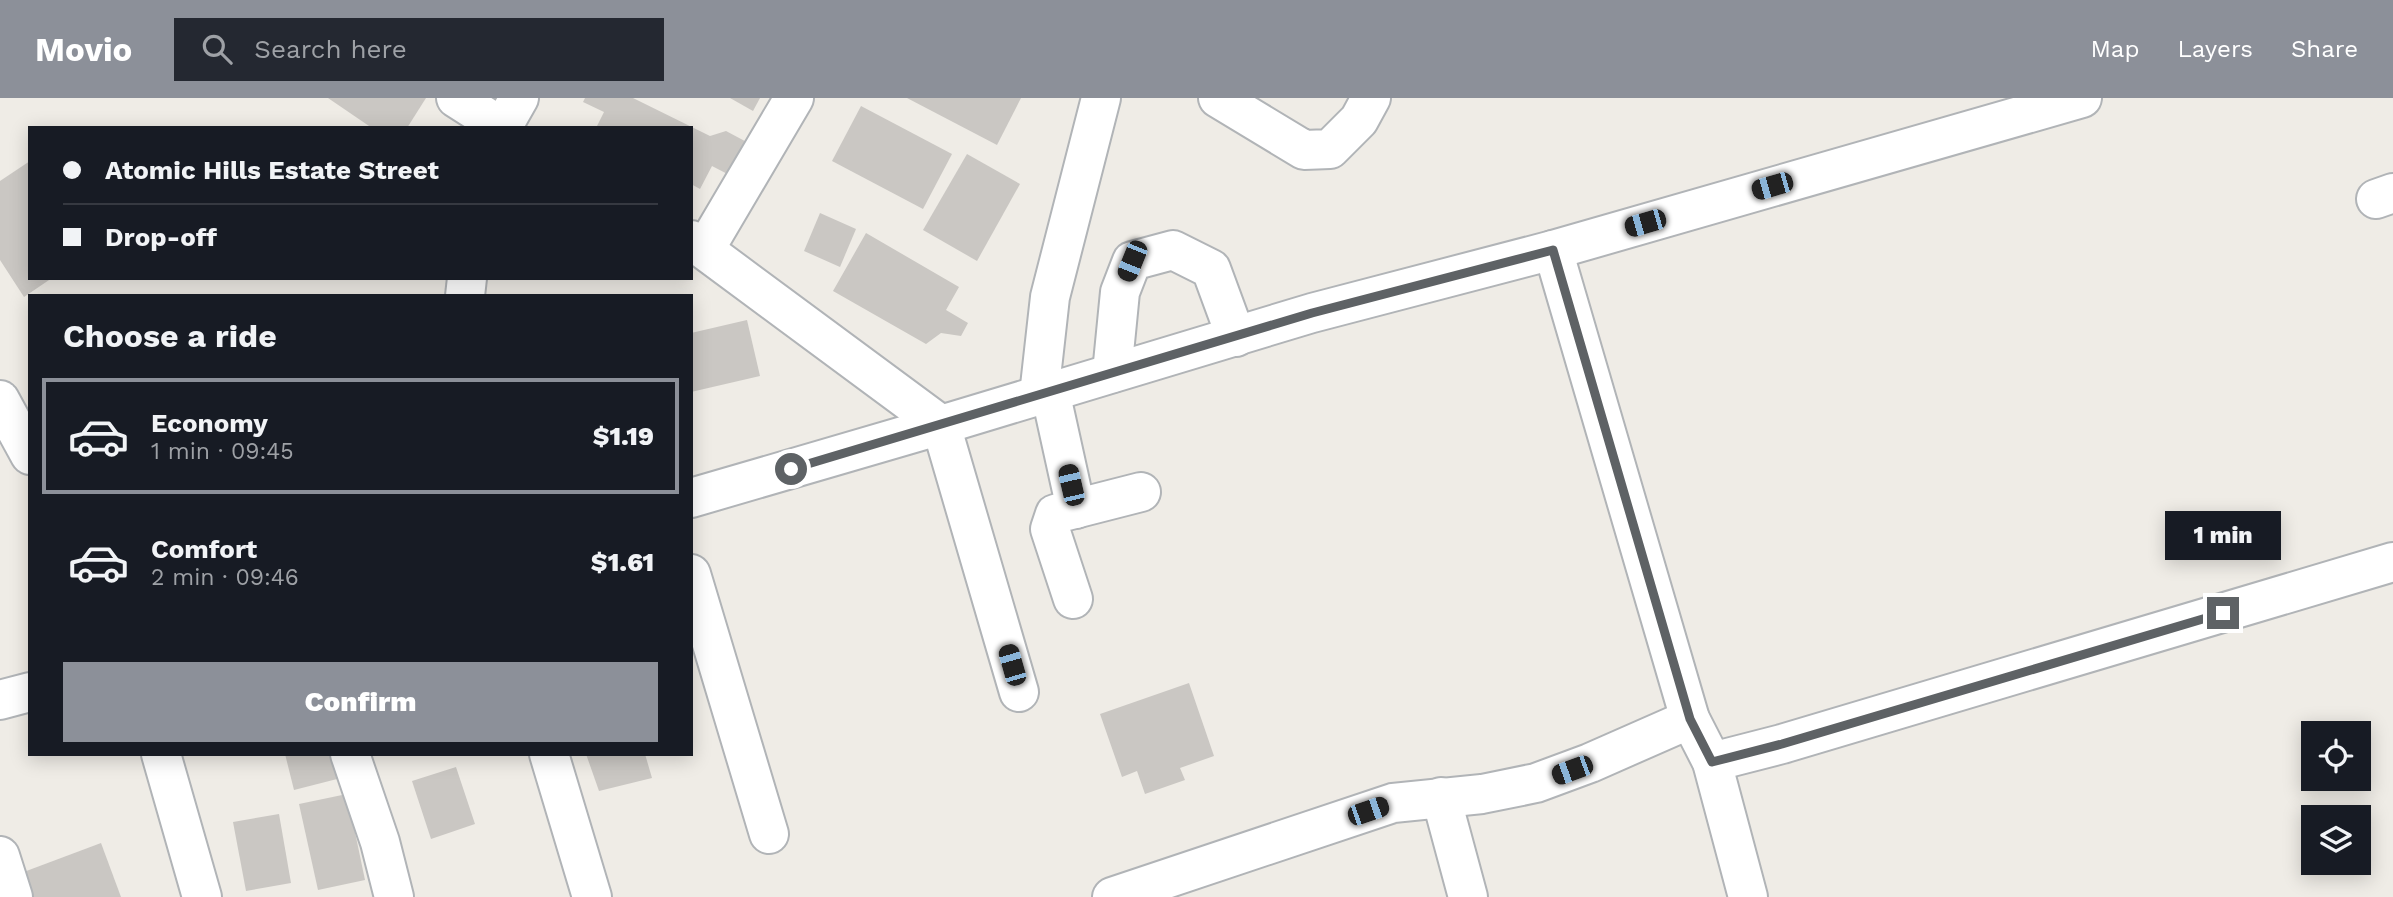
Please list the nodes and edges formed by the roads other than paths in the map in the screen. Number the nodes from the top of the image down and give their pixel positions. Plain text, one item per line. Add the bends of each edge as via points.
1 (456, 98) edge
2 (519, 98) edge
3 (794, 98) edge
4 (1101, 98) edge
5 (1218, 98) edge
6 (1371, 98) edge
7 (2082, 98) edge
8 (500, 126) edge
9 (504, 126) edge
10 (698, 245) edge
11 (1553, 250) junction
12 (1236, 337) junction
13 (1112, 373) junction
14 (1044, 393) junction
15 (0, 400) edge
16 (941, 425) junction
17 (28, 451) edge
18 (1141, 492) dead end
19 (693, 497) edge
20 (1076, 509) junction
21 (2393, 562) edge
22 (693, 581) edge
23 (1073, 598) dead end
24 (1019, 692) dead end
25 (28, 693) edge
26 (0, 700) edge
27 (1690, 719) junction
28 (162, 756) edge
29 (351, 756) edge
30 (551, 756) edge
31 (1712, 762) junction
32 (1441, 797) junction
33 (769, 834) dead end
34 (0, 856) edge
35 (13, 897) edge
36 (202, 897) edge
37 (394, 897) edge
38 (592, 897) edge
39 (1112, 897) edge
40 (1468, 897) edge
41 (1748, 897) edge

1 - 8 street
2 - 9 street
3 - 10 street
4 - 14 street via 1049,297
5 - 6 street via 1304,150 1330,149 1359,120
7 - 11 street
10 - 16 street
11 - 12 street
11 - 27 street
12 - 13 street
12 - 13 street via 1211,268 1173,250 1132,261 1120,292
13 - 14 street
14 - 16 street
14 - 20 street
15 - 17 street
16 - 19 street
16 - 24 street
18 - 20 street
20 - 23 street via 1055,514 1050,528
21 - 31 street
22 - 33 street
25 - 26 street
27 - 31 street
27 - 32 street via 1536,783
28 - 36 street
29 - 37 street
30 - 38 street
31 - 41 street
32 - 39 street via 1393,803
32 - 40 street
34 - 35 street

